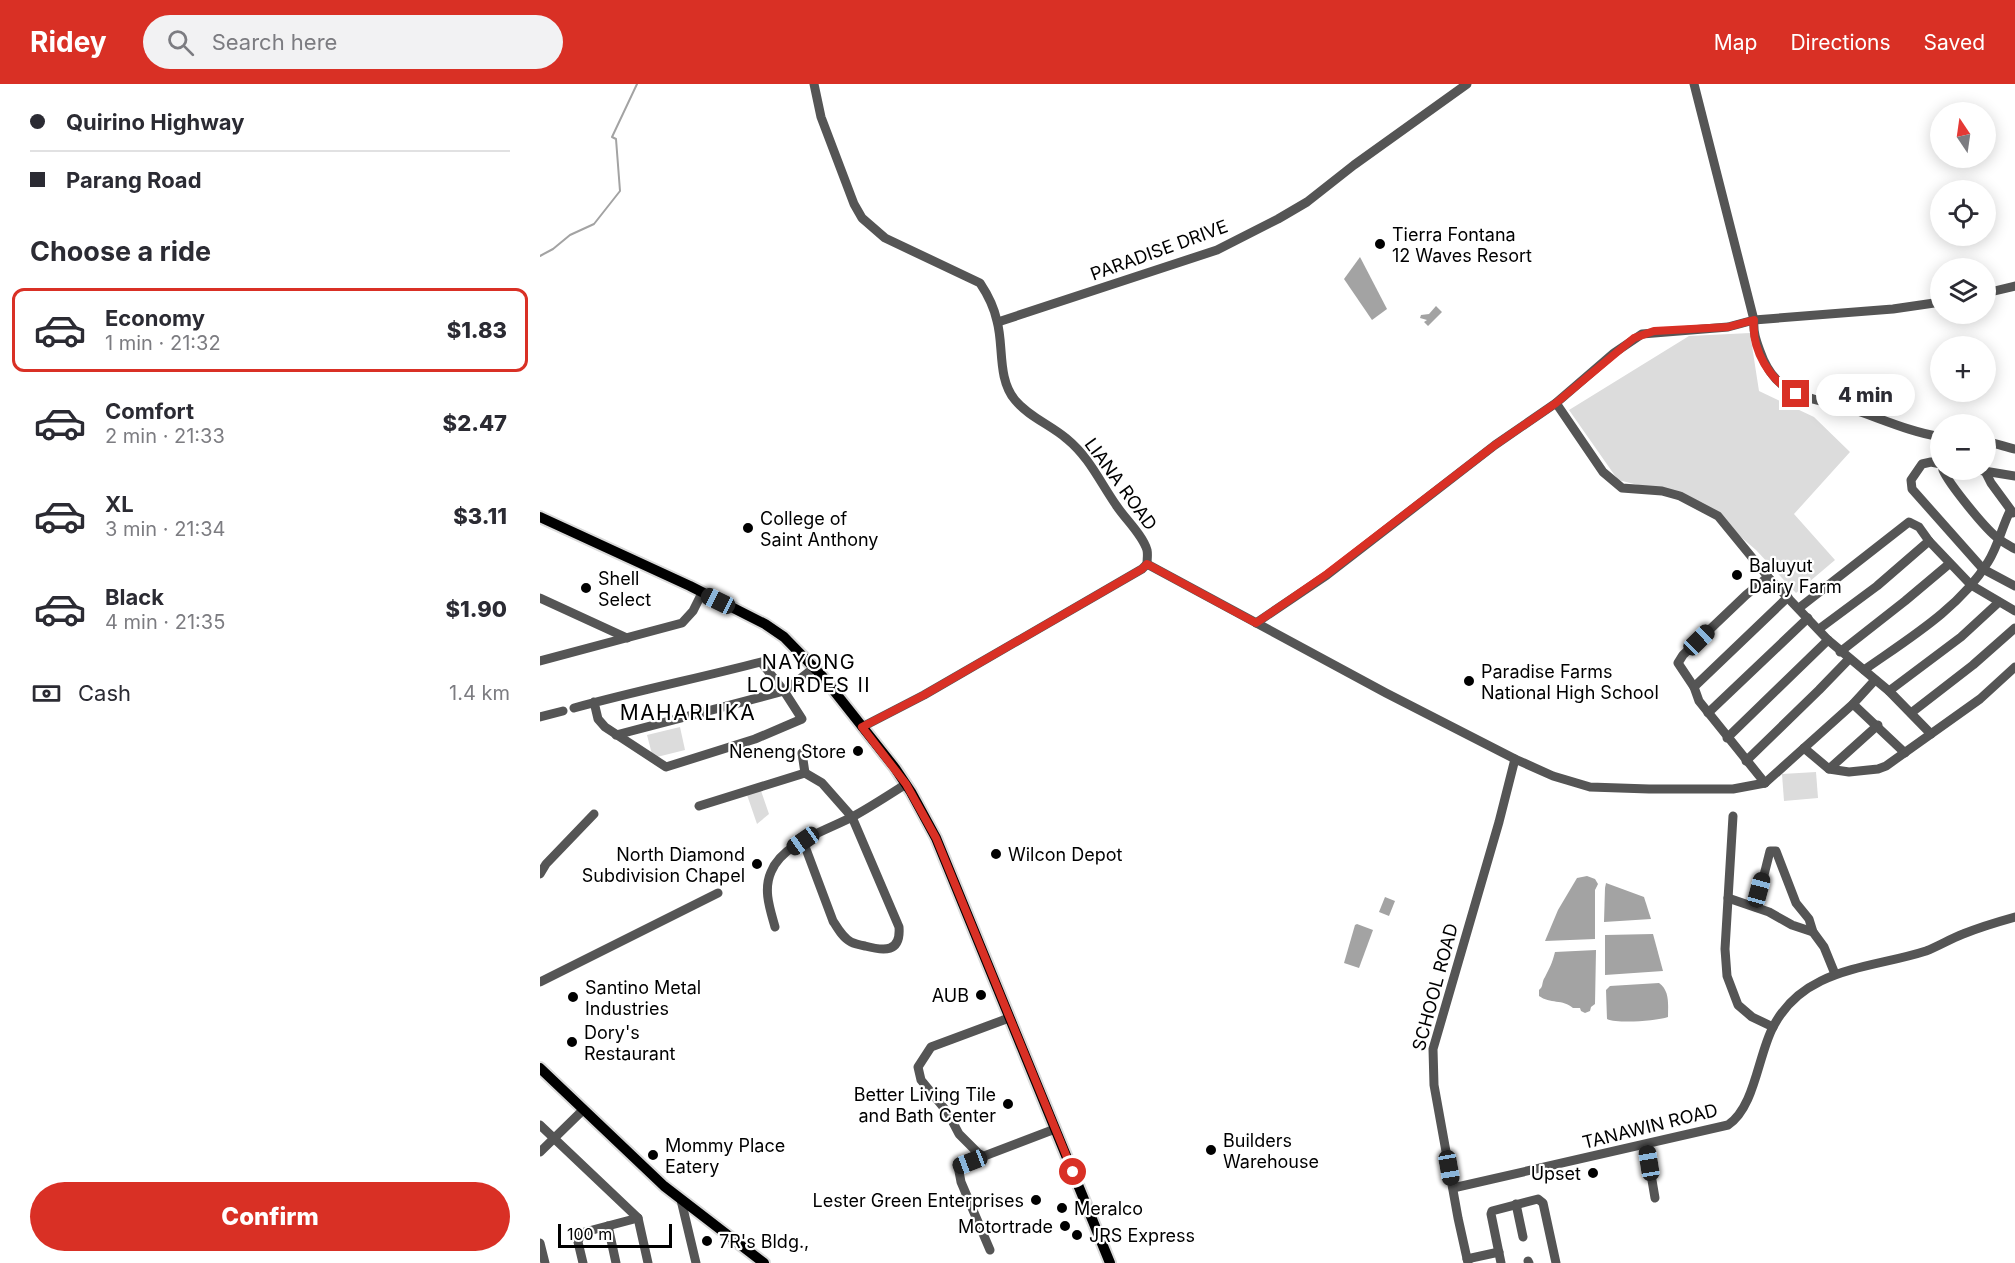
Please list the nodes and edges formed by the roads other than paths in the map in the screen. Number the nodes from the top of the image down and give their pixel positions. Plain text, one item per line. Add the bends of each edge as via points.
1 (814, 84) edge
2 (1467, 84) edge
3 (1694, 84) edge
4 (2015, 286) edge
5 (1996, 291) edge
6 (1930, 304) edge
7 (1754, 320) junction
8 (998, 322) junction
9 (1556, 403) junction
10 (1930, 435) edge
11 (1996, 444) edge
12 (2015, 449) edge
13 (1930, 462) edge
14 (1996, 473) edge
15 (2015, 476) edge
16 (1949, 480) edge
17 (1989, 480) edge
18 (2012, 512) edge
19 (540, 517) edge
20 (1998, 539) junction
21 (1929, 541) junction
22 (2015, 549) edge
23 (1147, 564) junction
24 (1949, 564) junction
25 (1983, 569) junction
26 (1768, 577) junction
27 (1971, 585) junction
28 (2015, 586) edge
29 (702, 593) junction
30 (1788, 597) junction
31 (540, 598) edge
32 (1999, 602) junction
33 (1799, 608) junction
34 (2015, 611) edge
35 (1808, 618) junction
36 (1256, 623) junction
37 (2015, 628) edge
38 (1819, 629) junction
39 (627, 638) junction
40 (1828, 640) junction
41 (1840, 652) junction
42 (1849, 658) junction
43 (540, 661) edge
44 (2015, 667) edge
45 (814, 668) junction
46 (1864, 670) junction
47 (1875, 680) junction
48 (1694, 687) junction
49 (784, 691) junction
50 (1889, 691) junction
51 (594, 702) junction
52 (1853, 704) junction
53 (574, 708) dead end
54 (562, 711) dead end
55 (1708, 713) junction
56 (1911, 713) junction
57 (540, 717) edge
58 (1878, 725) junction
59 (862, 727) junction
60 (1931, 734) junction
61 (615, 735) junction
62 (1727, 738) junction
63 (1804, 748) junction
64 (802, 753) dead end
65 (1905, 753) junction
66 (1515, 759) junction
67 (1746, 761) junction
68 (1829, 769) junction
69 (805, 773) junction
70 (1765, 783) junction
71 (906, 784) junction
72 (699, 806) dead end
73 (594, 814) dead end
74 (1733, 816) dead end
75 (852, 817) junction
76 (803, 841) junction
77 (540, 874) edge
78 (718, 893) dead end
79 (1728, 898) junction
80 (1756, 908) junction
81 (2015, 918) edge
82 (775, 927) dead end
83 (1813, 932) junction
84 (1835, 974) junction
85 (540, 982) edge
86 (1010, 1018) junction
87 (1773, 1027) junction
88 (540, 1068) edge
89 (583, 1110) junction
90 (540, 1125) edge
91 (1055, 1129) junction
92 (554, 1138) junction
93 (1646, 1145) junction
94 (540, 1152) edge
95 (982, 1157) junction
96 (1453, 1188) junction
97 (1655, 1198) dead end
98 (681, 1200) junction
99 (1516, 1204) junction
100 (638, 1218) junction
101 (608, 1226) junction
102 (1523, 1237) dead end
103 (540, 1243) edge
104 (990, 1250) dead end
105 (1499, 1252) junction
106 (1468, 1261) edge
107 (545, 1263) edge
108 (583, 1263) edge
109 (616, 1263) edge
110 (648, 1263) edge
111 (696, 1263) edge
112 (764, 1263) edge
113 (1110, 1263) edge
114 (1501, 1263) edge
115 (1556, 1263) edge

1 - 8 street, LIANA ROAD via 821,117 862,218 885,238 980,283
2 - 8 street, PARADISE DRIVE via 1307,202 1217,250
3 - 7 street
4 - 5 street
6 - 7 street
7 - 9 street via 1728,327 1642,334
7 - 10 street via 1753,331 1764,364 1781,386
8 - 23 street, LIANA ROAD via 1001,362 1013,398 1085,455 1147,550
9 - 26 street via 1603,472 1622,488 1680,496 1718,516
9 - 36 street
11 - 12 street
13 - 25 street via 1922,464 1911,486
14 - 15 street
16 - 20 street
17 - 18 street
18 - 20 street
19 - 29 main road
20 - 22 street
20 - 25 street
21 - 24 street
21 - 33 street via 1909,522
21 - 38 street
23 - 36 street
23 - 59 street via 924,695
24 - 27 street
24 - 41 street
25 - 27 street
25 - 28 street
26 - 30 street
26 - 48 street via 1680,659 1678,664
27 - 32 street
27 - 46 street
29 - 39 street via 682,623
29 - 45 main road via 765,624 784,637
30 - 33 street
30 - 48 street
31 - 39 street
32 - 34 street
32 - 50 street via 1961,637
33 - 35 street
35 - 38 street
35 - 55 street
36 - 66 street
37 - 56 street
38 - 40 street
39 - 43 street
40 - 41 street
40 - 62 street
41 - 42 street
42 - 46 street
42 - 67 street
44 - 60 street via 1980,699
45 - 49 street
45 - 59 main road
46 - 47 street
47 - 50 street
47 - 52 street
48 - 55 street
49 - 51 street via 761,662
49 - 61 street
49 - 61 street via 802,719 755,739 670,766
50 - 56 street
51 - 53 street
51 - 61 street via 598,719
52 - 58 street
52 - 63 street
54 - 57 street
55 - 62 street
56 - 60 street
58 - 65 street
58 - 68 street
59 - 71 main road
60 - 65 street
62 - 67 street
63 - 68 street
63 - 70 street
64 - 69 street
65 - 68 street via 1878,769
66 - 70 street via 1590,787 1733,789
66 - 96 street, SCHOOL ROAD via 1432,1049 1434,1085
67 - 70 street
69 - 72 street
69 - 75 street via 822,783
71 - 75 street
71 - 86 main road via 936,838
73 - 77 street
74 - 79 street
75 - 76 street
75 - 76 street via 899,927 900,936 889,949 851,943 840,933
76 - 82 street via 780,857 770,874 768,893
78 - 85 street
79 - 80 street
79 - 87 street via 1725,949 1729,982 1743,1011
80 - 83 street
80 - 83 street via 1770,851 1776,851 1796,903 1809,919
81 - 84 street, TANAWIN ROAD via 1982,926 1923,951
83 - 84 street
84 - 87 street, TANAWIN ROAD via 1793,1000
86 - 91 main road
86 - 95 street via 930,1047 918,1067 921,1080 948,1113 959,1134
87 - 93 street, TANAWIN ROAD via 1737,1118 1728,1125
88 - 89 main road
89 - 92 street
89 - 98 main road
90 - 92 street
91 - 95 street
91 - 113 main road
92 - 94 street
92 - 100 street
93 - 96 street, TANAWIN ROAD
93 - 97 street
95 - 104 street via 958,1166
96 - 106 street, SCHOOL ROAD
98 - 111 street
98 - 112 main road
99 - 102 street
99 - 105 street via 1492,1210
99 - 115 street via 1541,1200
100 - 101 street
100 - 110 street
101 - 108 street via 581,1233 578,1242
101 - 109 street
103 - 107 street
105 - 106 street
105 - 114 street

